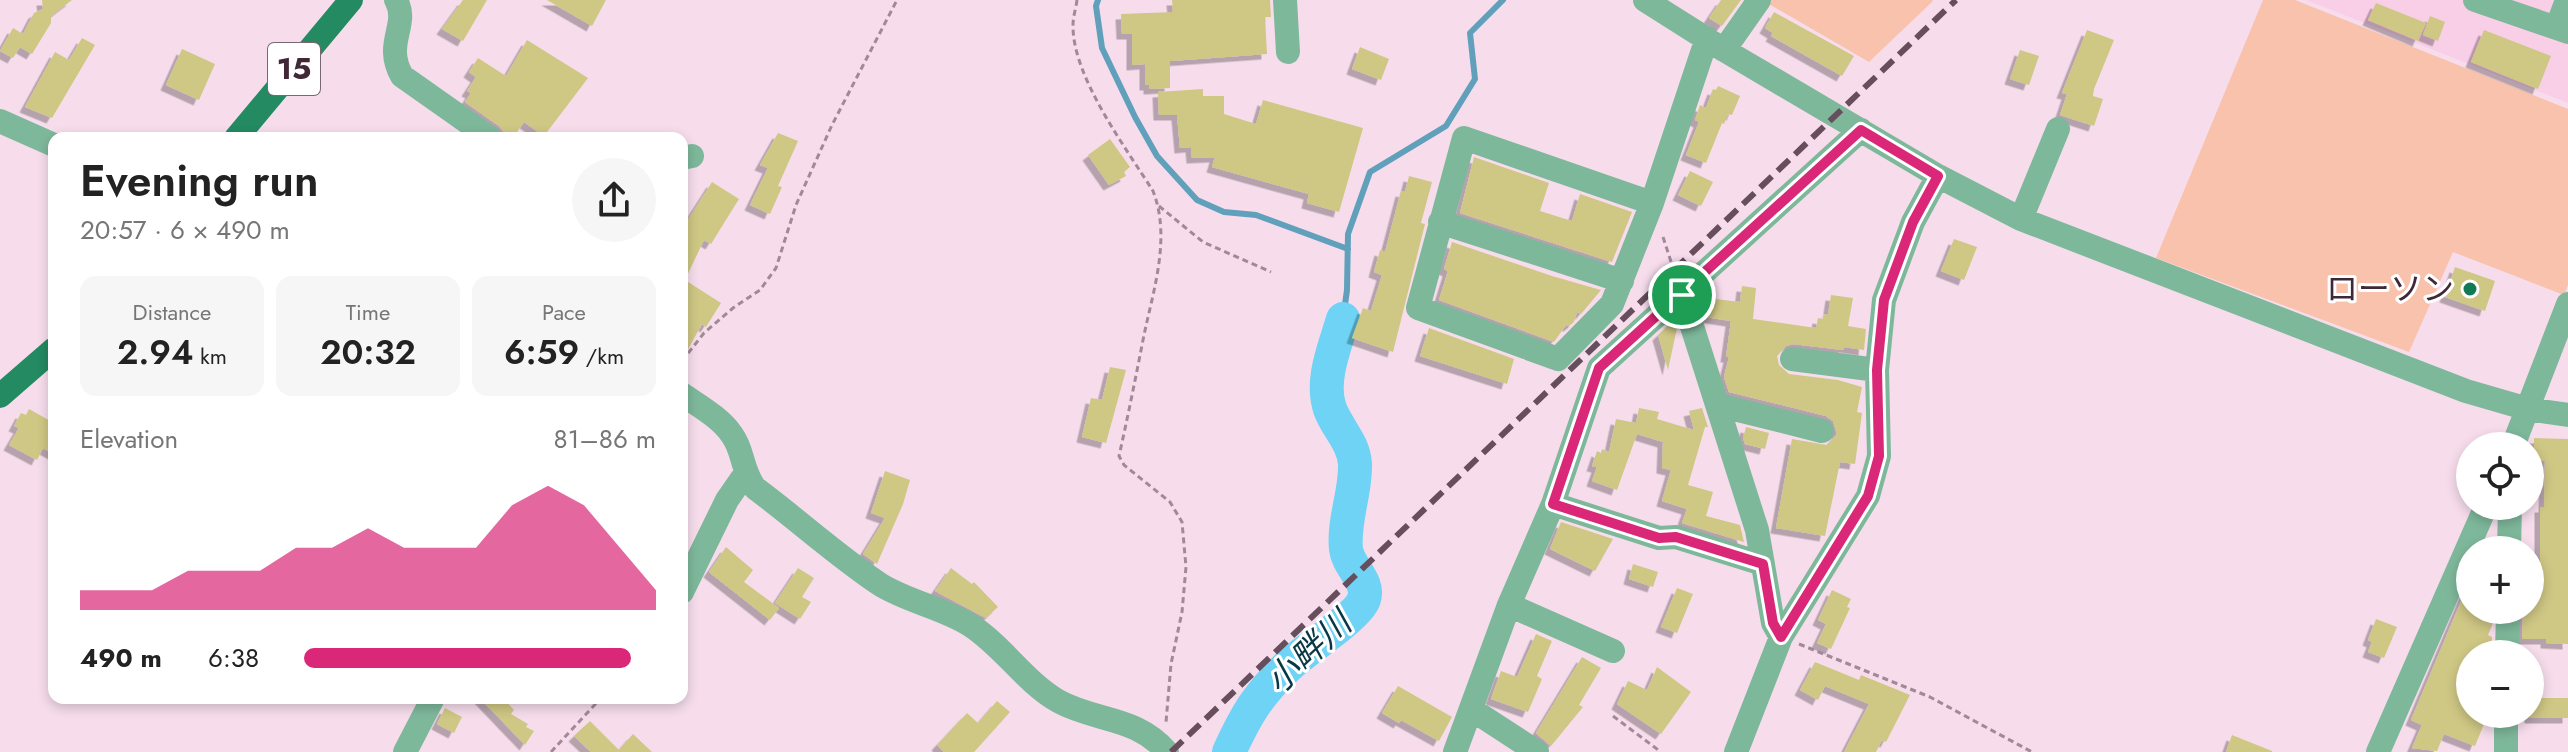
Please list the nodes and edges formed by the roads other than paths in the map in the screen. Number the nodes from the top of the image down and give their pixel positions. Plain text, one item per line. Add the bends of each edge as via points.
1 (351, 0) edge
2 (396, 0) edge
3 (1285, 0) edge
4 (1645, 0) edge
5 (1759, 0) edge
6 (2475, 0) edge
7 (2567, 0) edge
8 (1676, 10) edge
9 (2562, 29) edge
10 (1715, 44) junction
11 (1288, 52) dead end
12 (0, 121) edge
13 (2058, 129) dead end
14 (1861, 130) junction
15 (241, 132) edge
16 (481, 132) edge
17 (48, 142) edge
18 (1938, 176) junction
19 (1652, 203) junction
20 (2021, 219) junction
21 (1440, 222) junction
22 (1622, 281) junction
23 (1682, 295) junction
24 (2568, 304) edge
25 (48, 354) edge
26 (1792, 359) dead end
27 (1877, 370) junction
28 (7, 390) edge
29 (688, 398) edge
30 (1718, 405) junction
31 (2528, 409) junction
32 (0, 412) edge
33 (2568, 415) edge
34 (1822, 431) dead end
35 (2519, 432) edge
36 (745, 474) junction
37 (1553, 504) junction
38 (2480, 520) edge
39 (1763, 564) junction
40 (688, 580) edge
41 (1509, 605) junction
42 (1781, 637) junction
43 (1613, 651) dead end
44 (430, 704) edge
45 (1471, 709) junction
46 (2506, 728) edge
47 (1164, 748) edge
48 (405, 752) edge
49 (1455, 752) edge
50 (1537, 752) edge
51 (1736, 752) edge
52 (2378, 752) edge
53 (2506, 752) edge

1 - 15 main road, 15
2 - 16 street via 401,16 395,64 402,76
3 - 11 street
4 - 8 street
5 - 10 street
6 - 9 street
7 - 9 street
8 - 10 street
10 - 14 street
10 - 19 street
12 - 17 street
13 - 20 street
14 - 18 street
14 - 23 street
18 - 20 street
18 - 27 street via 1913,222 1884,300
19 - 21 street via 1464,138
19 - 22 street
20 - 31 street via 2466,391
21 - 22 street
21 - 22 street via 1418,308 1558,359 1612,304
23 - 30 street
23 - 37 street via 1599,368
24 - 31 street
25 - 28 main road
26 - 27 street
27 - 42 street via 1879,456 1868,496
28 - 32 street
29 - 36 street via 732,435
30 - 34 street
30 - 39 street
31 - 33 street
31 - 35 street
36 - 40 street
36 - 47 street via 755,488 859,569 911,601 968,624 1060,702 1132,725
37 - 39 street
37 - 41 street
38 - 52 street
39 - 42 street via 1773,623
41 - 43 street
41 - 45 street
42 - 51 street
44 - 48 street
45 - 49 street
45 - 50 street
46 - 53 street

